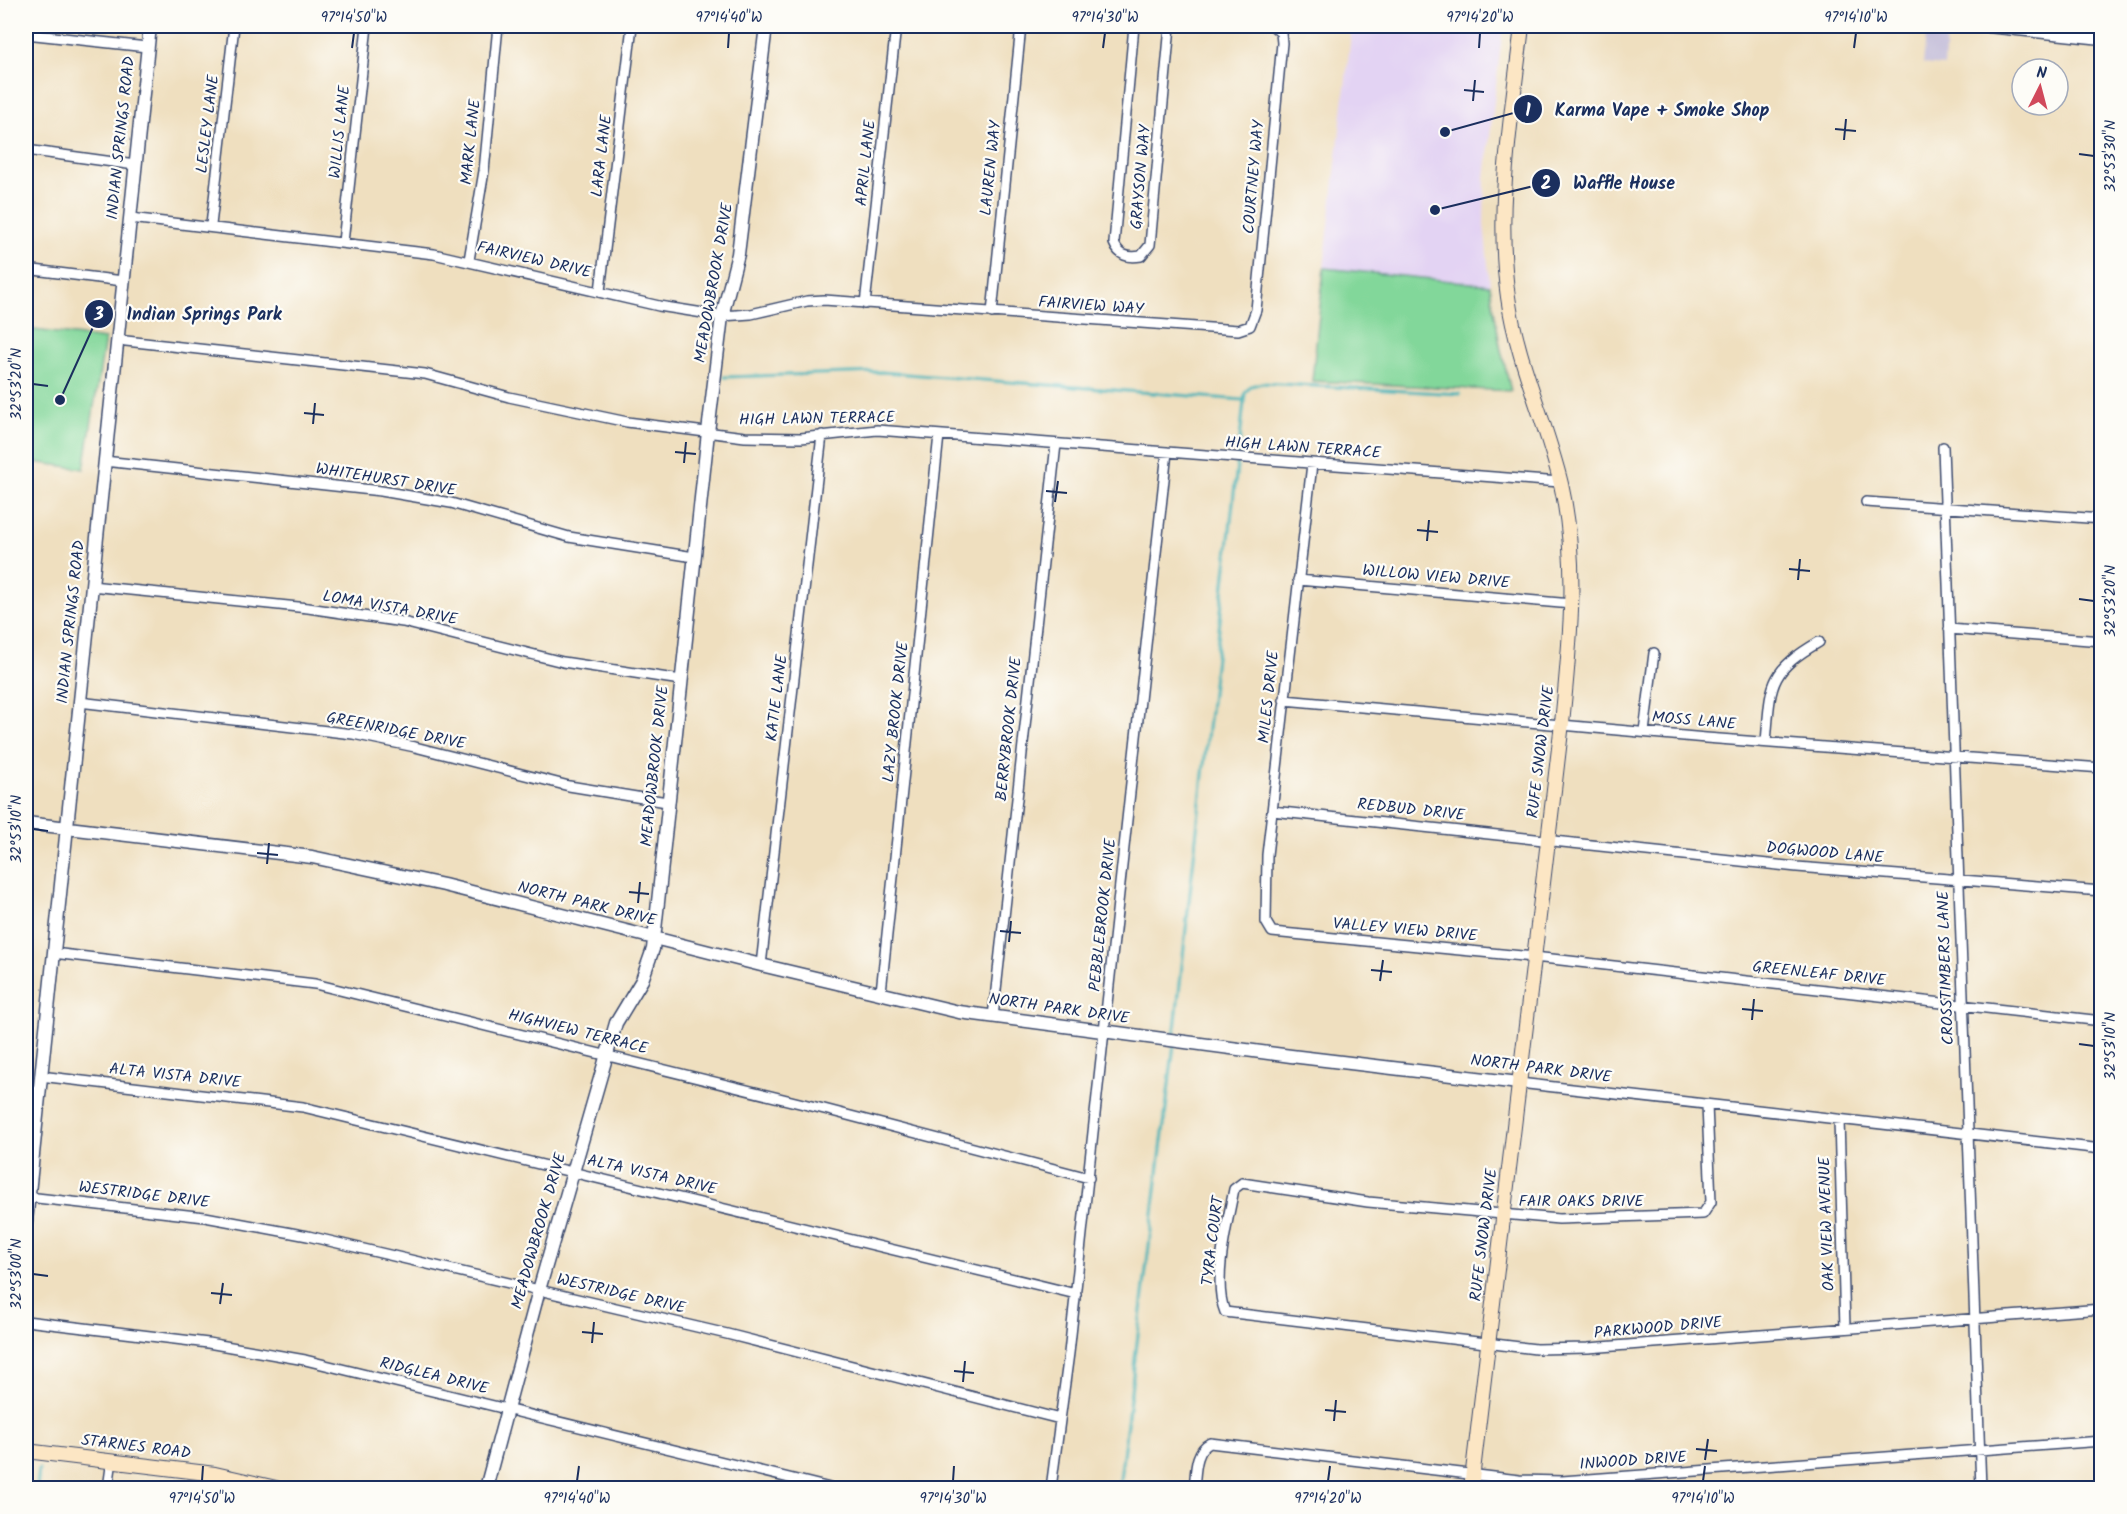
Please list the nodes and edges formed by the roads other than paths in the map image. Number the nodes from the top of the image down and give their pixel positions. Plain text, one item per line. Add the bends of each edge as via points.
1 (150, 26) edge
2 (234, 26) edge
3 (367, 26) edge
4 (498, 26) edge
5 (632, 26) edge
6 (766, 26) edge
7 (896, 26) edge
8 (1020, 26) edge
9 (1134, 26) edge
10 (1170, 26) edge
11 (1522, 26) edge
12 (1988, 26) edge
13 (2002, 26) edge
14 (1276, 27) edge
15 (26, 33) edge
16 (2102, 38) edge
17 (147, 47) junction
18 (26, 150) edge
19 (135, 165) junction
20 (130, 218) junction
21 (211, 225) junction
22 (343, 242) junction
23 (469, 260) junction
24 (26, 269) edge
25 (123, 280) junction
26 (600, 291) junction
27 (865, 304) junction
28 (930, 309) joint
29 (992, 313) junction
30 (723, 316) junction
31 (1250, 326) joint
32 (117, 340) junction
33 (708, 432) junction
34 (822, 435) junction
35 (939, 435) junction
36 (1056, 444) junction
37 (1943, 447) dead end
38 (1167, 452) junction
39 (104, 461) junction
40 (1312, 464) junction
41 (1560, 482) junction
42 (1866, 502) dead end
43 (1945, 508) junction
44 (2102, 519) edge
45 (694, 556) junction
46 (1298, 580) junction
47 (91, 585) junction
48 (1572, 604) junction
49 (1949, 629) junction
50 (2102, 640) edge
51 (1819, 642) dead end
52 (1654, 653) dead end
53 (681, 680) junction
54 (1284, 700) junction
55 (79, 702) junction
56 (1562, 723) junction
57 (1644, 732) junction
58 (1766, 742) junction
59 (1954, 756) junction
60 (2102, 768) edge
61 (667, 802) junction
62 (1272, 811) junction
63 (26, 823) edge
64 (66, 828) junction
65 (1547, 840) junction
66 (1958, 880) junction
67 (2102, 891) edge
68 (1272, 932) joint
69 (654, 938) junction
70 (53, 953) junction
71 (1534, 957) junction
72 (761, 965) junction
73 (880, 992) junction
74 (1963, 1005) junction
75 (993, 1017) junction
76 (2102, 1021) edge
77 (1105, 1032) junction
78 (606, 1054) junction
79 (40, 1076) junction
80 (1519, 1083) junction
81 (1707, 1105) junction
82 (1839, 1120) junction
83 (30, 1124) edge
84 (1968, 1134) junction
85 (2102, 1149) edge
86 (573, 1172) junction
87 (1089, 1178) junction
88 (1242, 1183) joint
89 (28, 1197) junction
90 (1503, 1215) junction
91 (26, 1222) edge
92 (539, 1290) junction
93 (1076, 1293) junction
94 (1222, 1306) joint
95 (2102, 1309) edge
96 (1977, 1318) junction
97 (26, 1321) edge
98 (1845, 1328) junction
99 (1488, 1344) junction
100 (508, 1410) junction
101 (1060, 1419) junction
102 (2102, 1441) edge
103 (1981, 1450) junction
104 (26, 1451) edge
105 (112, 1460) junction
106 (1472, 1482) edge
107 (231, 1483) edge
108 (108, 1488) edge
109 (276, 1488) edge
110 (486, 1488) edge
111 (830, 1488) edge
112 (1051, 1488) edge
113 (1194, 1488) edge
114 (1982, 1488) edge

1 - 17 street, INDIAN SPRINGS ROAD
2 - 21 street, LESLEY LANE
3 - 22 street, WILLIS LANE
4 - 23 street, MARK LANE
5 - 26 street, LARA LANE
6 - 30 street, MEADOWBROOK DRIVE via 738,254
7 - 27 street, APRIL LANE
8 - 29 street, LAUREN WAY
9 - 10 street, GRAYSON WAY via 1114,243 1119,253 1131,258 1141,256 1150,245
11 - 41 main road, RUFE SNOW DRIVE via 1504,189 1505,267 1513,328
12 - 13 street
13 - 16 street
14 - 31 street, COURTNEY WAY via 1282,43 1257,298
15 - 17 street
17 - 19 street, INDIAN SPRINGS ROAD
18 - 19 street
19 - 20 street, INDIAN SPRINGS ROAD
20 - 21 street, FAIRVIEW DRIVE
20 - 25 street, INDIAN SPRINGS ROAD
21 - 22 street, FAIRVIEW DRIVE
22 - 23 street, FAIRVIEW DRIVE
23 - 26 street, FAIRVIEW DRIVE
24 - 25 street
25 - 32 street, INDIAN SPRINGS ROAD
26 - 30 street, FAIRVIEW DRIVE
27 - 28 street, FAIRVIEW DRIVE
27 - 30 street, FAIRVIEW DRIVE via 807,300 751,314
28 - 29 street, FAIRVIEW WAY
29 - 31 street, FAIRVIEW WAY via 1224,331
30 - 33 street, MEADOWBROOK DRIVE
32 - 33 street, HIGH LAWN TERRACE via 425,374 508,398 627,422
32 - 39 street, INDIAN SPRINGS ROAD
33 - 34 street, HIGH LAWN TERRACE via 745,437
33 - 45 street, MEADOWBROOK DRIVE
34 - 35 street, HIGH LAWN TERRACE via 877,430
34 - 72 street, KATIE LANE
35 - 36 street, HIGH LAWN TERRACE
35 - 73 street, LAZY BROOK DRIVE
36 - 38 street, HIGH LAWN TERRACE
36 - 75 street, BERRYBROOK DRIVE
37 - 43 street, CROSSTIMBERS LANE
38 - 40 street, HIGH LAWN TERRACE
38 - 77 street, PEBBLEBROOK DRIVE
39 - 45 street, WHITEHURST DRIVE via 381,491 451,503 569,537
39 - 47 street, INDIAN SPRINGS ROAD
40 - 41 street, HIGH LAWN TERRACE
40 - 46 street, MILES DRIVE
41 - 48 main road, RUFE SNOW DRIVE via 1572,551
42 - 43 street
43 - 44 street
43 - 49 street, CROSSTIMBERS LANE
45 - 53 street, MEADOWBROOK DRIVE
46 - 48 street, WILLOW VIEW DRIVE
46 - 54 street, MILES DRIVE
47 - 53 street, LOMA VISTA DRIVE via 403,622 563,662
47 - 55 street, INDIAN SPRINGS ROAD
48 - 56 main road, RUFE SNOW DRIVE
49 - 50 street
49 - 59 street, CROSSTIMBERS LANE
51 - 58 street via 1788,661 1774,682
52 - 57 street
53 - 61 street, MEADOWBROOK DRIVE
54 - 56 street, MOSS LANE
54 - 62 street, MILES DRIVE
55 - 61 street, GREENRIDGE DRIVE via 353,734 569,786
55 - 64 street, INDIAN SPRINGS ROAD
56 - 57 street, MOSS LANE
56 - 65 main road, RUFE SNOW DRIVE
57 - 58 street, MOSS LANE
58 - 59 street, MOSS LANE
59 - 60 street, MOSS LANE
59 - 66 street, CROSSTIMBERS LANE
61 - 69 street, MEADOWBROOK DRIVE
62 - 65 street, REDBUD DRIVE
62 - 68 street, MILES DRIVE via 1265,911
63 - 64 street, NORTH PARK DRIVE
64 - 69 street, NORTH PARK DRIVE via 312,857 444,885
64 - 70 street, INDIAN SPRINGS ROAD
65 - 66 street, DOGWOOD LANE
65 - 71 main road, RUFE SNOW DRIVE
66 - 67 street, DOGWOOD LANE
66 - 74 street, CROSSTIMBERS LANE
68 - 71 street, VALLEY VIEW DRIVE
69 - 72 street, NORTH PARK DRIVE
69 - 78 street, MEADOWBROOK DRIVE via 646,970 616,1023
70 - 78 street, HIGHVIEW TERRACE via 315,984
70 - 79 street, INDIAN SPRINGS ROAD
71 - 74 street, GREENLEAF DRIVE
71 - 80 main road, RUFE SNOW DRIVE
72 - 73 street, NORTH PARK DRIVE
73 - 75 street, NORTH PARK DRIVE
74 - 76 street, GREENLEAF DRIVE
74 - 84 street, CROSSTIMBERS LANE
75 - 77 street, NORTH PARK DRIVE
77 - 80 street, NORTH PARK DRIVE
77 - 87 street, PEBBLEBROOK DRIVE
78 - 86 street, MEADOWBROOK DRIVE
78 - 87 street, HIGHVIEW TERRACE
79 - 83 street, INDIAN SPRINGS ROAD
79 - 86 street, ALTA VISTA DRIVE via 303,1107
80 - 81 street, NORTH PARK DRIVE
80 - 90 main road, RUFE SNOW DRIVE
81 - 82 street, NORTH PARK DRIVE
81 - 90 street, FAIR OAKS DRIVE via 1711,1202 1703,1214 1559,1219
82 - 84 street, NORTH PARK DRIVE
82 - 98 street, OAK VIEW AVENUE
83 - 89 street, INDIAN SPRINGS ROAD
84 - 85 street, NORTH PARK DRIVE
84 - 96 street, CROSSTIMBERS LANE
86 - 92 street, MEADOWBROOK DRIVE
86 - 93 street, ALTA VISTA DRIVE
87 - 93 street, PEBBLEBROOK DRIVE
88 - 90 street, FAIR OAKS DRIVE via 1368,1202
88 - 94 street, TYRA COURT via 1234,1189 1225,1233
89 - 91 street, INDIAN SPRINGS ROAD
89 - 92 street, WESTRIDGE DRIVE via 205,1217 308,1236
90 - 99 main road, RUFE SNOW DRIVE
92 - 100 street, MEADOWBROOK DRIVE
92 - 101 street, WESTRIDGE DRIVE
93 - 101 street, PEBBLEBROOK DRIVE
94 - 99 street, PARKWOOD DRIVE via 1230,1314
95 - 96 street, PARKWOOD DRIVE
96 - 98 street, PARKWOOD DRIVE
96 - 103 street, CROSSTIMBERS LANE
97 - 100 street, RIDGLEA DRIVE via 149,1334 263,1352
98 - 99 street, PARKWOOD DRIVE via 1588,1348 1536,1349
99 - 106 main road, RUFE SNOW DRIVE
100 - 110 street, MEADOWBROOK DRIVE
100 - 111 street, RIDGLEA DRIVE
101 - 112 street, PEBBLEBROOK DRIVE
102 - 103 street, INWOOD DRIVE
103 - 106 street, INWOOD DRIVE via 1562,1481
103 - 114 street, CROSSTIMBERS LANE
104 - 105 main road, STARNES ROAD
105 - 107 main road, STARNES ROAD
105 - 108 street
106 - 113 street, INWOOD DRIVE via 1210,1443 1198,1458
107 - 109 main road, STARNES ROAD

